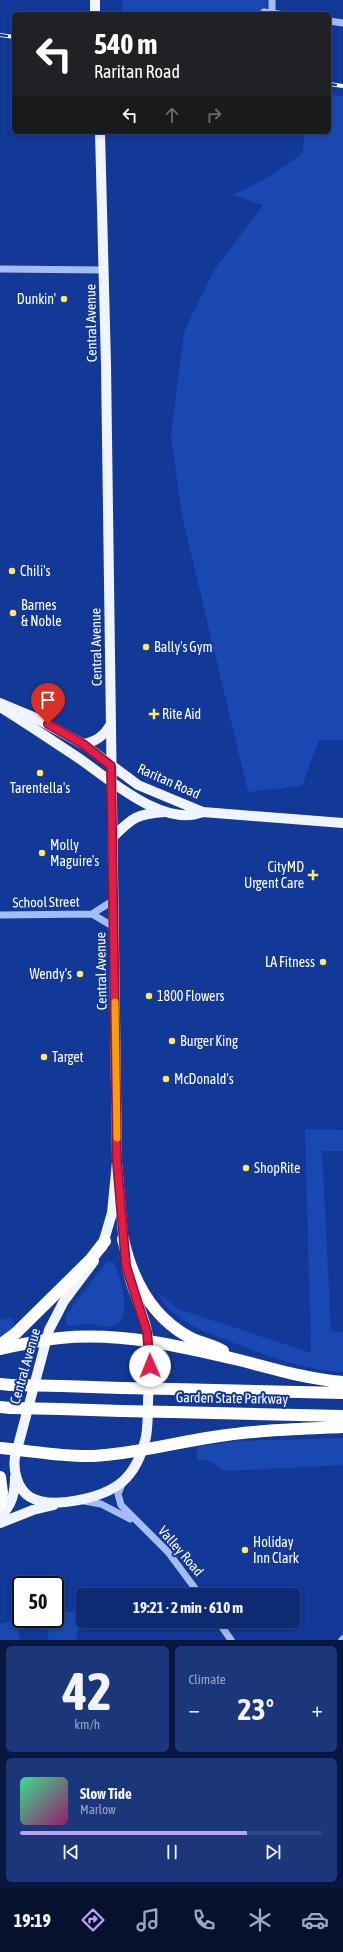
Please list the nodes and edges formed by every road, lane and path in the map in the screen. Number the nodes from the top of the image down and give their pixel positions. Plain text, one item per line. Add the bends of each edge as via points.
1 (95, 0) edge
2 (272, 0) edge
3 (95, 12) edge
4 (275, 12) edge
5 (331, 21) edge
6 (343, 23) edge
7 (100, 134) edge
8 (0, 269) edge
9 (104, 270) junction
10 (0, 703) edge
11 (0, 706) edge
12 (111, 724) junction
13 (83, 744) junction
14 (111, 766) junction
15 (111, 782) junction
16 (170, 812) junction
17 (203, 812) junction
18 (343, 823) edge
19 (113, 837) junction
20 (114, 900) junction
21 (92, 914) junction
22 (0, 915) edge
23 (114, 927) junction
24 (117, 1162) junction
25 (123, 1239) junction
26 (105, 1241) junction
27 (46, 1340) junction
28 (149, 1341) junction
29 (0, 1345) edge
30 (0, 1349) edge
31 (238, 1360) junction
32 (343, 1382) edge
33 (5, 1385) edge
34 (343, 1393) edge
35 (5, 1407) edge
36 (343, 1416) edge
37 (343, 1427) edge
38 (0, 1448) edge
39 (17, 1450) junction
40 (142, 1451) junction
41 (14, 1469) junction
42 (0, 1477) edge
43 (127, 1477) junction
44 (73, 1501) junction
45 (0, 1505) edge
46 (0, 1517) edge
47 (0, 1523) edge
48 (140, 1525) junction
49 (195, 1588) edge
50 (223, 1628) edge
51 (231, 1640) edge

1 - 3 main road
2 - 4 street
5 - 6 street
7 - 9 main road, Central Avenue
8 - 9 street
9 - 12 main road, Central Avenue
10 - 13 main road, Raritan Road via 36,718
11 - 15 main road, Raritan Road
12 - 13 main road via 97,740
12 - 14 main road, Central Avenue
13 - 14 main road, Raritan Road
14 - 15 main road, Central Avenue
14 - 17 main road, Raritan Road via 142,787
15 - 16 main road, Raritan Road via 138,800
15 - 19 main road, Central Avenue
16 - 17 main road, Raritan Road via 189,815
16 - 19 main road via 135,817
17 - 18 main road, Raritan Road
19 - 20 main road, Central Avenue
20 - 21 street, School Street
20 - 23 main road, Central Avenue
21 - 22 street, School Street
21 - 23 street, School Street
23 - 24 main road, Central Avenue
24 - 25 main road, Central Avenue
24 - 26 main road, Central Avenue via 115,1198
25 - 28 main road, Central Avenue via 128,1272
25 - 31 highway via 129,1262 139,1284 162,1318 190,1337
26 - 27 main road, Central Avenue via 92,1265 60,1307
26 - 29 highway via 91,1259 16,1333
27 - 28 highway via 101,1337
27 - 30 highway
27 - 39 main road, Central Avenue
28 - 31 highway
28 - 40 main road, Central Avenue via 147,1427
31 - 32 highway via 300,1376
33 - 34 highway, Garden State Parkway, bridge
35 - 36 highway, Garden State Parkway, bridge
37 - 40 highway via 236,1434
38 - 39 highway
39 - 40 highway via 68,1456
39 - 41 main road, Central Avenue
40 - 43 main road, Central Avenue
41 - 44 main road, Central Avenue via 20,1485 30,1497 43,1501
41 - 46 main road via 13,1496
42 - 45 highway
43 - 44 main road, Central Avenue via 108,1491
43 - 48 street, Valley Road via 119,1490 119,1501
44 - 47 main road via 33,1510
44 - 48 street, Valley Road via 101,1504
48 - 49 street, Valley Road via 168,1552
50 - 51 street

